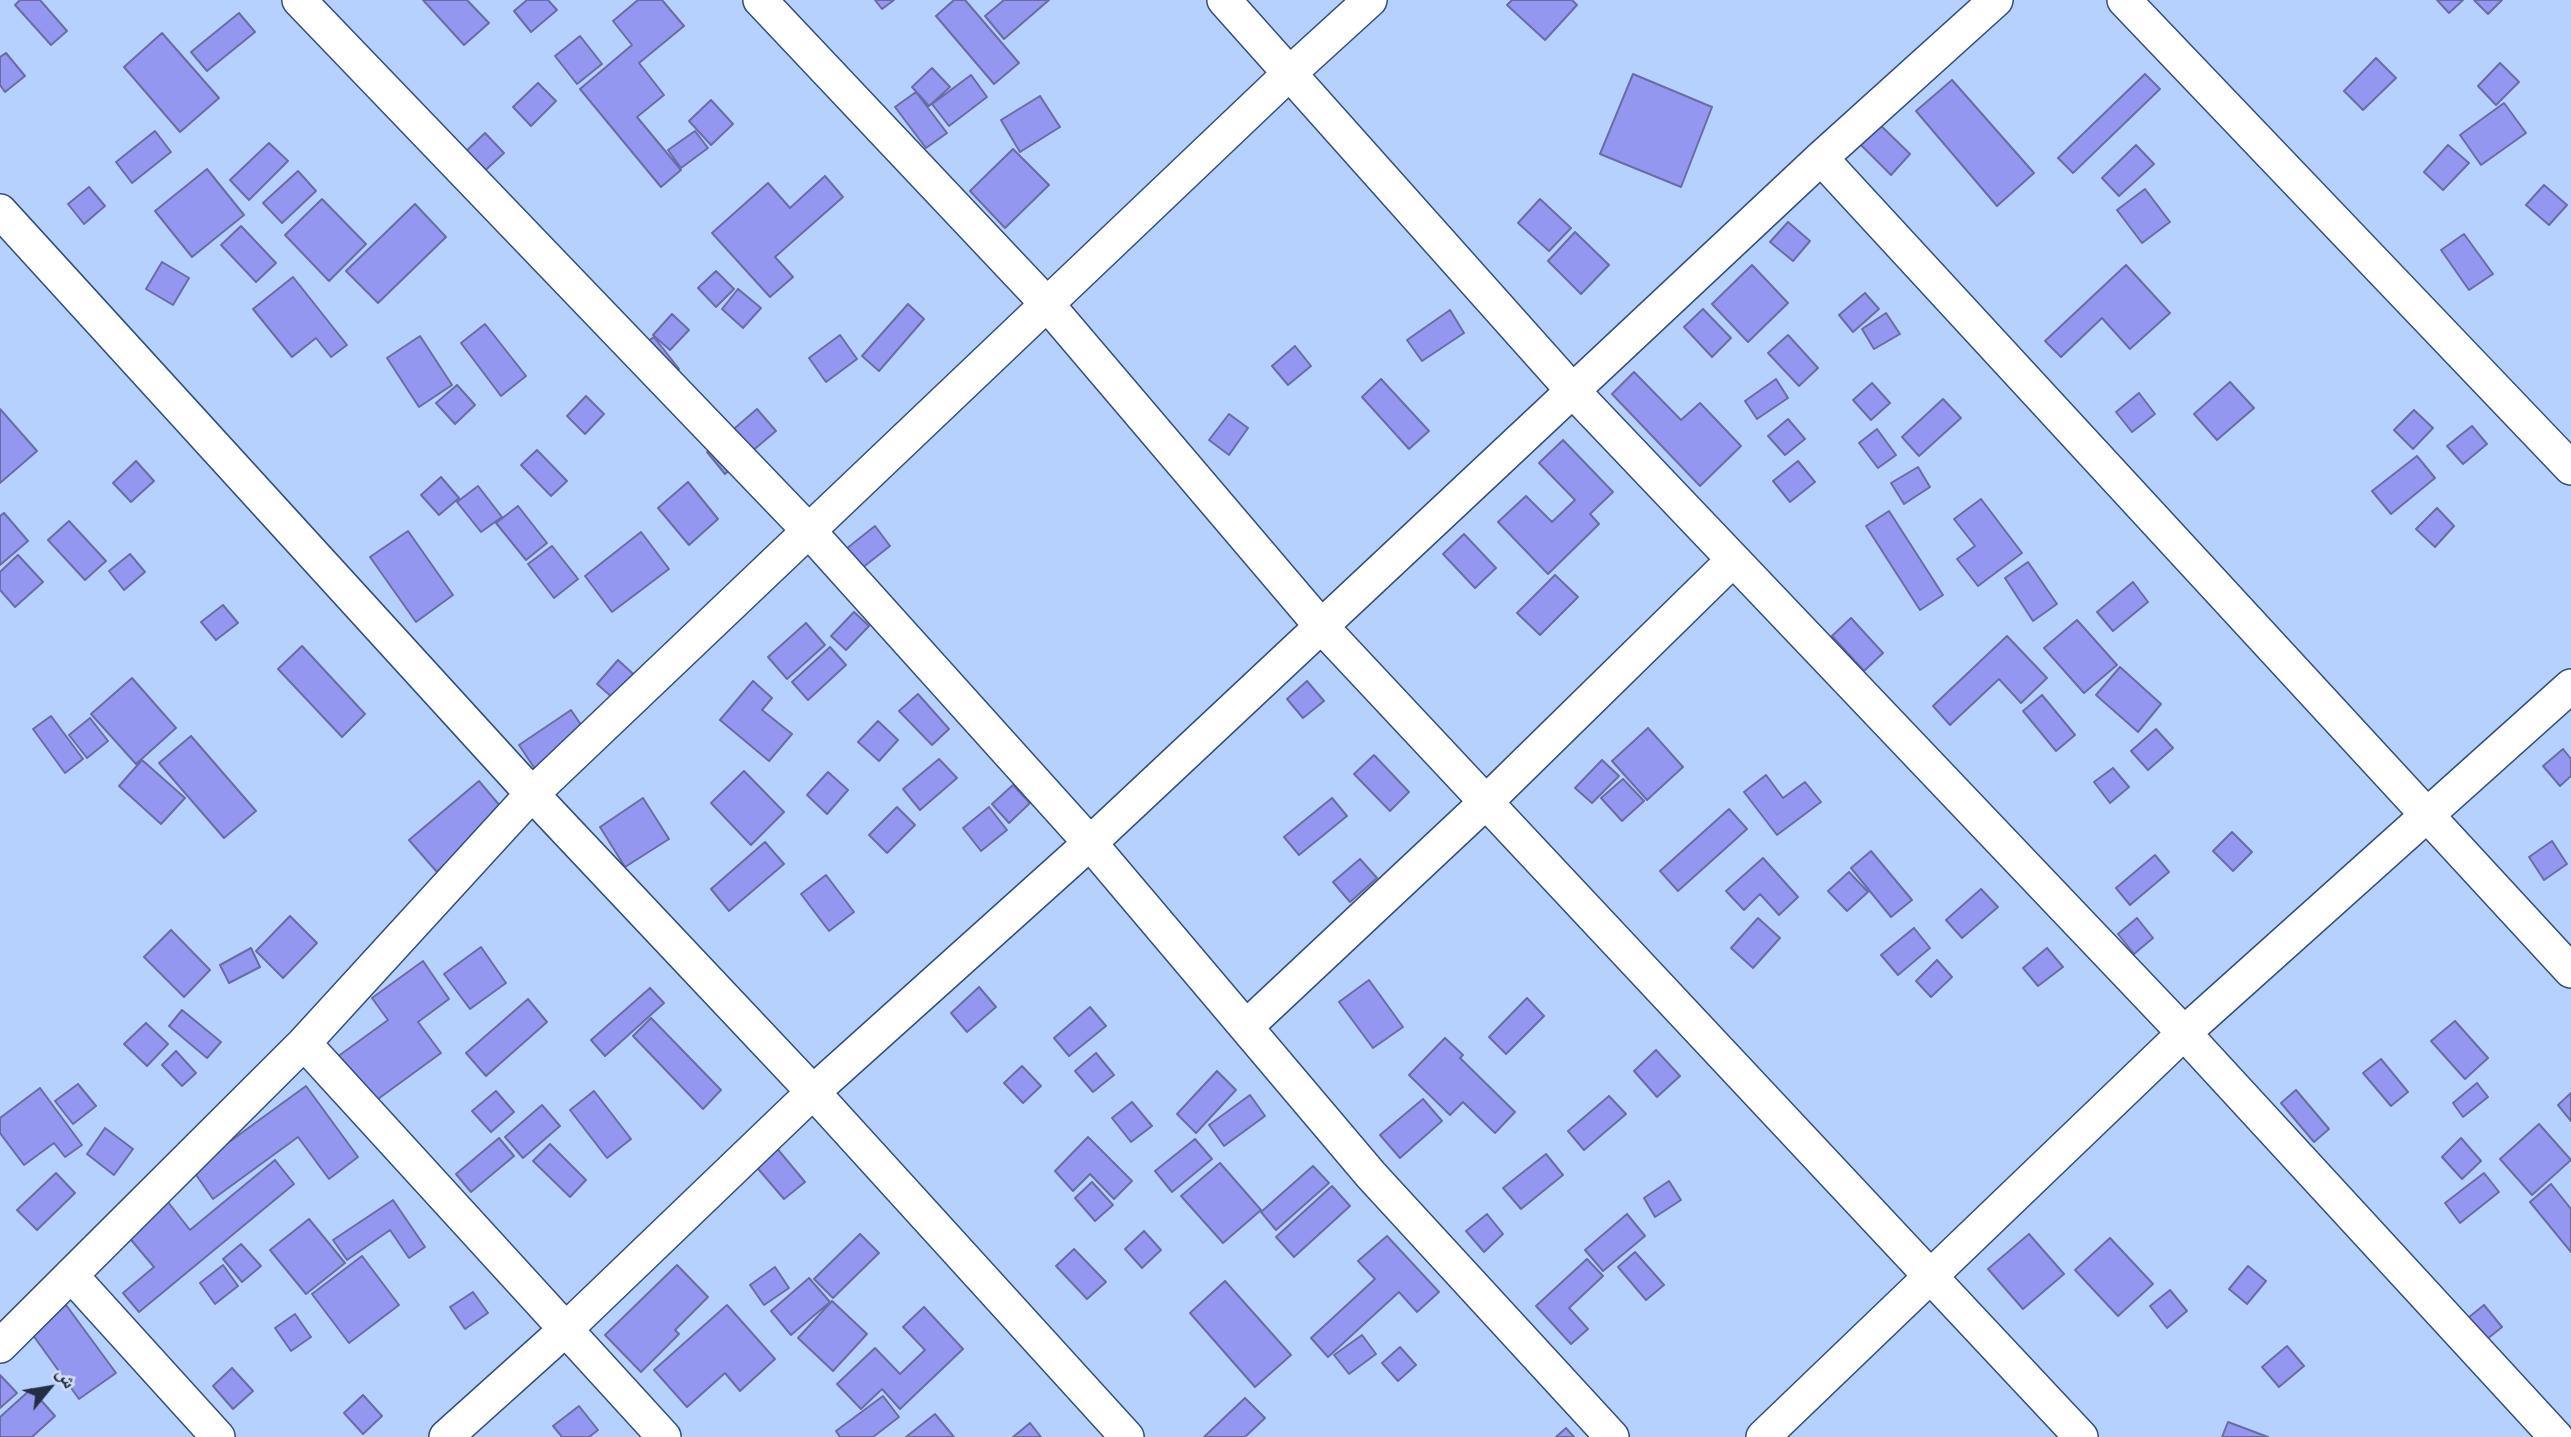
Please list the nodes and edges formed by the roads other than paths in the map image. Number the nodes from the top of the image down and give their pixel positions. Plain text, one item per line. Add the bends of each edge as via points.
1 (299, 0) edge
2 (760, 0) edge
3 (1224, 0) edge
4 (1370, 0) edge
5 (1996, 0) edge
6 (2124, 0) edge
7 (1291, 72) junction
8 (1821, 158) junction
9 (0, 211) edge
10 (1047, 304) junction
11 (1572, 390) junction
12 (2571, 468) edge
13 (809, 531) junction
14 (1733, 560) junction
15 (1321, 626) junction
16 (2571, 686) edge
17 (532, 794) junction
18 (1486, 802) junction
19 (2427, 817) junction
20 (1090, 843) junction
21 (2571, 971) edge
22 (1246, 1027) junction
23 (2183, 1033) junction
24 (304, 1043) junction
25 (813, 1092) junction
26 (71, 1275) junction
27 (1930, 1277) junction
28 (565, 1330) junction
29 (0, 1346) edge
30 (219, 1437) edge
31 (446, 1437) edge
32 (664, 1437) edge
33 (1128, 1437) edge
34 (1612, 1437) edge
35 (1763, 1437) edge
36 (2081, 1437) edge
37 (2556, 1437) edge

1 - 13 street
2 - 10 street
3 - 7 street
4 - 7 street
5 - 8 street
6 - 12 street
7 - 10 street
7 - 11 street
8 - 11 street
8 - 19 street
9 - 17 street
10 - 13 street
10 - 15 street
11 - 14 street
11 - 15 street
13 - 17 street
13 - 20 street
14 - 18 street
14 - 23 street
15 - 18 street
15 - 20 street
16 - 19 street
17 - 24 street
17 - 25 street
18 - 22 street
18 - 27 street
19 - 21 street
19 - 23 street
20 - 22 street
20 - 25 street
22 - 34 street via 1371,1175
23 - 27 street
23 - 37 street
24 - 26 street
24 - 28 street
25 - 28 street
25 - 33 street
26 - 29 street
26 - 30 street
27 - 35 street
27 - 36 street
28 - 31 street
28 - 32 street

